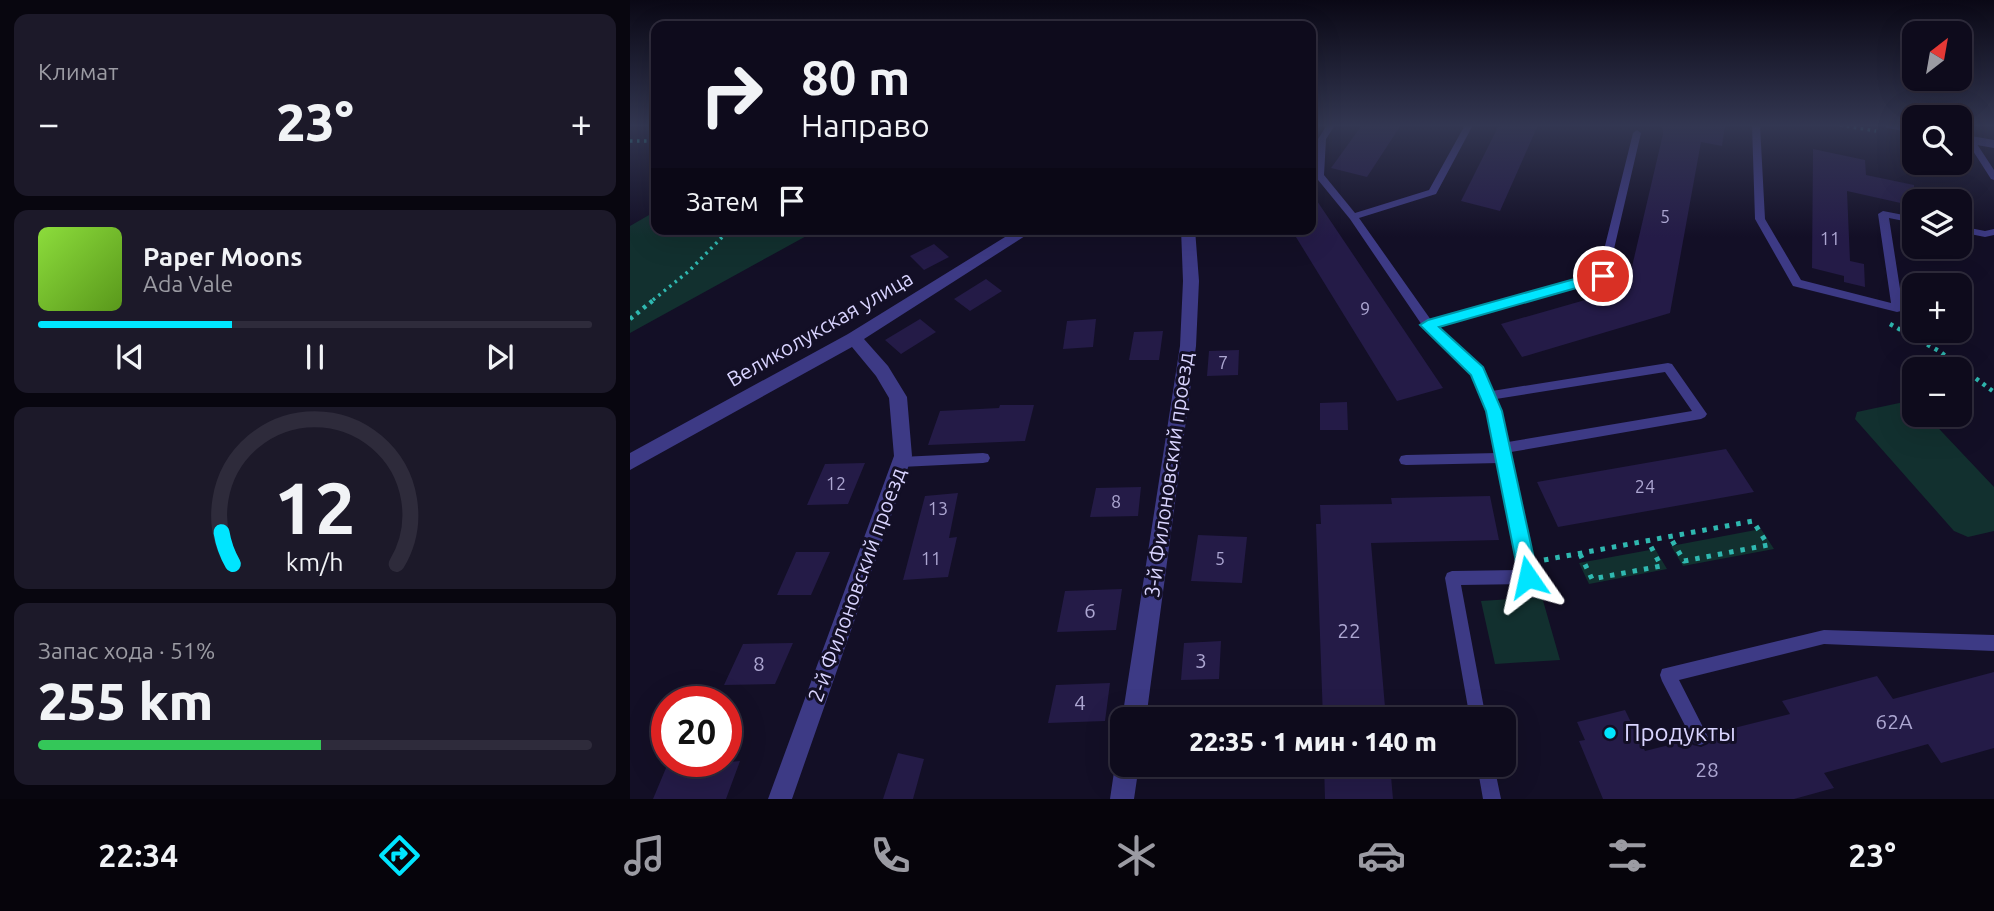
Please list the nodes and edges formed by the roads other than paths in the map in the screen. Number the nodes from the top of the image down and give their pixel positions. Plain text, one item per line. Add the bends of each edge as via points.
1 (1318, 162) edge
2 (1449, 162) edge
3 (1630, 162) edge
4 (1758, 162) edge
5 (1983, 162) edge
6 (1994, 177) edge
7 (1353, 218) junction
8 (1902, 218) edge
9 (1972, 231) edge
10 (1994, 232) edge
11 (1018, 235) edge
12 (1188, 235) edge
13 (1428, 325) junction
14 (854, 338) junction
15 (1488, 396) junction
16 (1504, 453) junction
17 (983, 458) dead end
18 (1406, 460) dead end
19 (630, 462) edge
20 (901, 462) junction
21 (1994, 643) edge
22 (1136, 707) edge
23 (1476, 707) edge
24 (1700, 737) dead end
25 (1125, 777) edge
26 (1488, 777) edge
27 (780, 799) edge
28 (1122, 799) edge
29 (1492, 799) edge

1 - 7 lane via 1319,176
2 - 7 lane via 1433,192
3 - 13 lane via 1603,276
4 - 8 lane via 1760,219 1797,283 1897,308 1882,214
5 - 6 lane
7 - 13 lane
9 - 10 lane
11 - 14 street, Великолукская улица
12 - 22 street, 3-й Филоновский проезд via 1188,346
13 - 15 lane via 1478,371
14 - 19 street, Великолукская улица
14 - 20 street, 2-й Филоновский проезд via 898,397
15 - 16 lane
15 - 16 lane via 1668,367 1701,414
16 - 18 lane
16 - 23 lane via 1528,577 1451,578
17 - 20 lane
20 - 27 street, 2-й Филоновский проезд
21 - 24 lane via 1824,637 1668,676
25 - 28 street
26 - 29 lane

